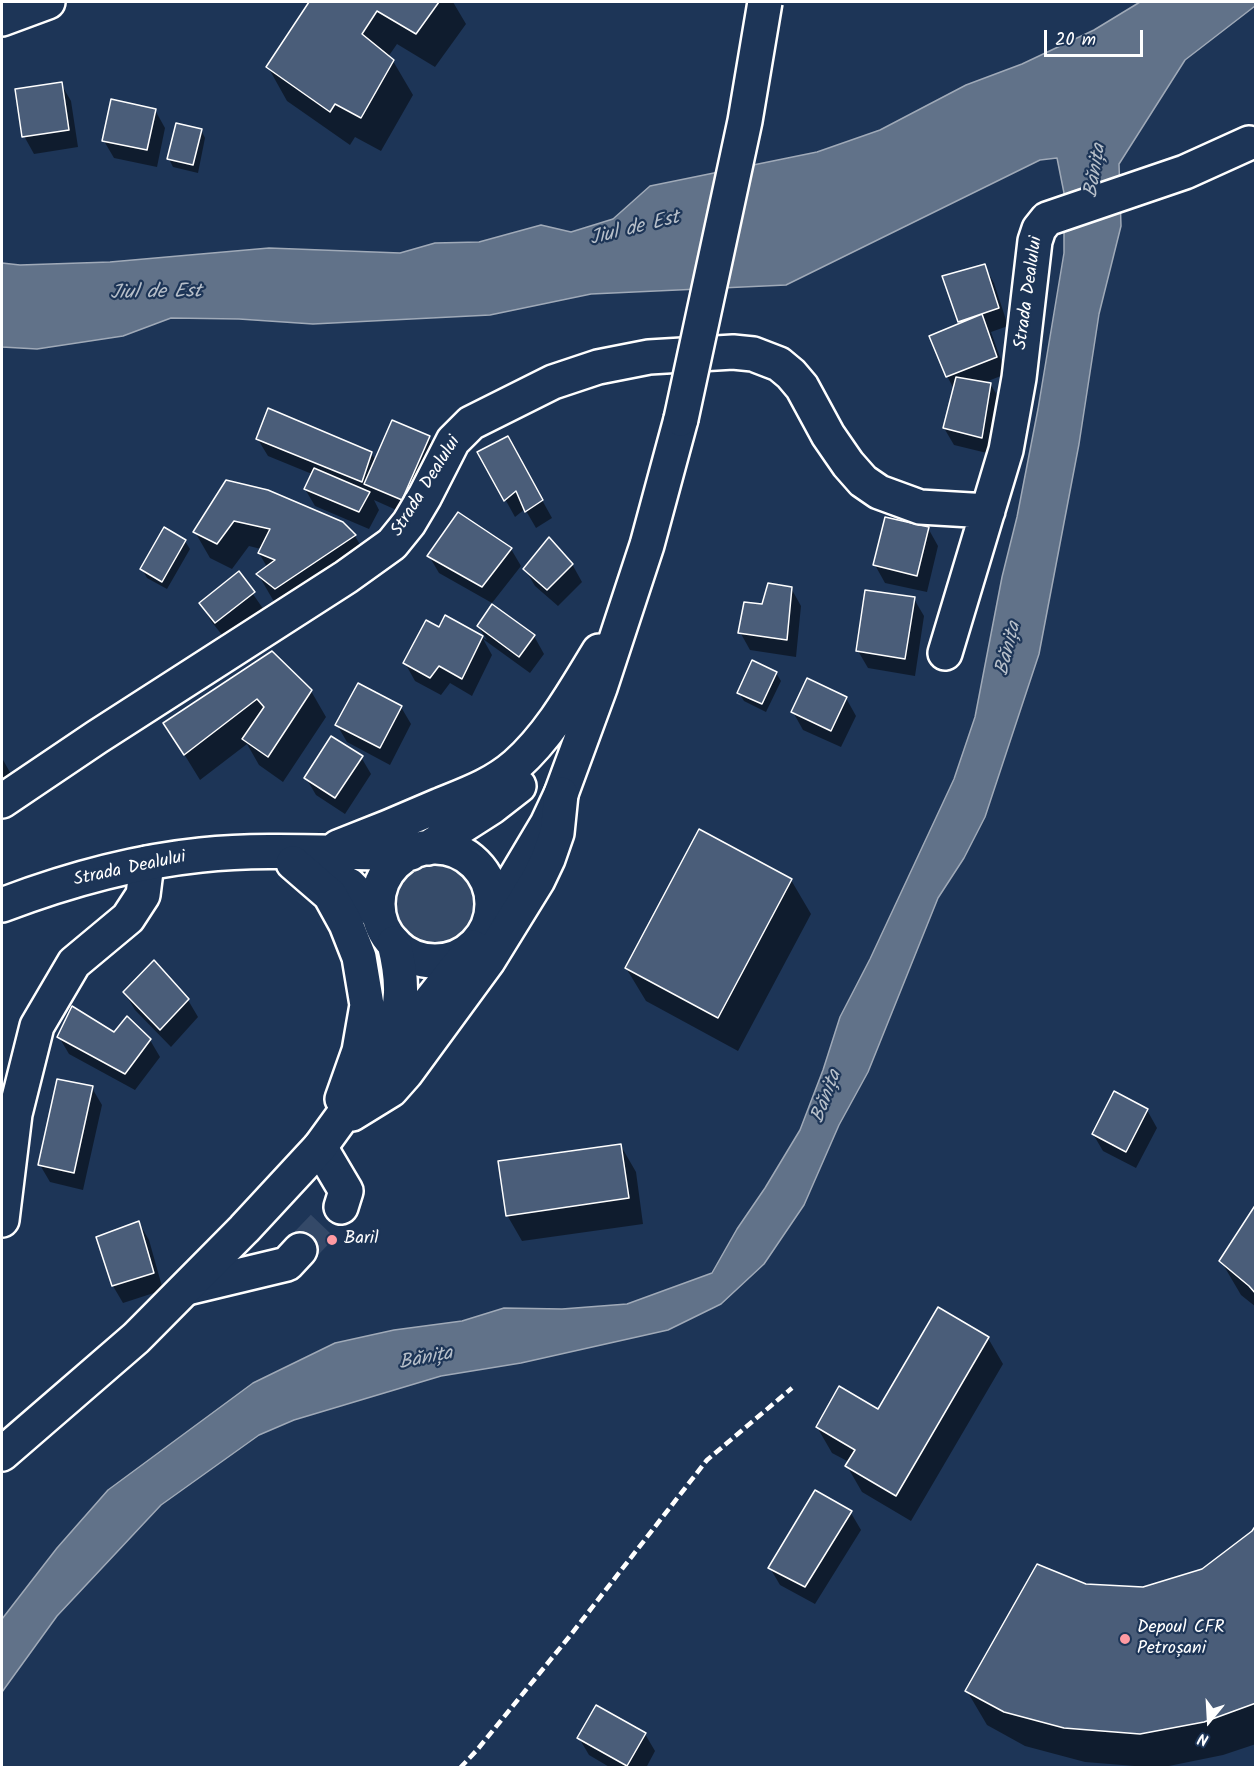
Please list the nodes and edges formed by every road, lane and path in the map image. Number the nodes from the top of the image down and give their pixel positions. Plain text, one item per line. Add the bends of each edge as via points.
1 (48, 2) edge
2 (765, 2) edge
3 (2, 19) edge
4 (1249, 142) dead end
5 (988, 511) junction
6 (627, 606) junction
7 (945, 653) dead end
8 (600, 688) junction
9 (561, 794) junction
10 (2, 801) edge
11 (420, 850) junction
12 (261, 852) junction
13 (327, 852) junction
14 (147, 862) junction
15 (293, 863) junction
16 (2, 905) edge
17 (491, 918) junction
18 (386, 929) junction
19 (473, 947) junction
20 (381, 1063) junction
21 (8, 1125) edge
22 (330, 1135) junction
23 (341, 1207) tunnel mouth
24 (2, 1220) edge
25 (300, 1250) tunnel mouth
26 (187, 1288) junction
27 (2, 1454) edge

1 - 3 main road
2 - 6 main road, bridge via 745,122 681,419
4 - 5 main road, Strada Dealului via 1185,172 1047,219 1039,229 1006,450
5 - 7 main road, Strada Dealului
5 - 10 main road, Strada Dealului via 920,507 879,492 848,464 791,374 779,364 753,354 649,357 598,367 553,382 471,423 453,441 409,524 392,544
6 - 8 main road
6 - 13 main road via 558,715 516,765 477,791
8 - 9 main road
8 - 11 main road via 538,769 492,807
9 - 17 main road
9 - 22 main road via 557,833 548,859 488,961 391,1090
11 - 13 main road, Strada Dealului
11 - 17 main road via 447,849 478,866 488,882
11 - 18 main road via 398,861 388,872 380,893
12 - 13 main road, Strada Dealului
12 - 14 main road, Strada Dealului
12 - 15 main road, Strada Dealului
14 - 16 main road, Strada Dealului
14 - 21 main road via 143,895 128,918 74,963 37,1026
15 - 18 main road, Strada Dealului via 349,885
15 - 22 main road via 330,895 346,924 359,957 367,1005 359,1051
17 - 19 main road
18 - 19 main road via 408,954 424,960 458,957
18 - 20 main road via 401,983 401,1002 398,1021
19 - 20 main road
20 - 22 main road
21 - 24 main road
22 - 23 main road via 346,1191
22 - 26 main road
25 - 26 main road via 287,1264
26 - 27 main road via 136,1338

